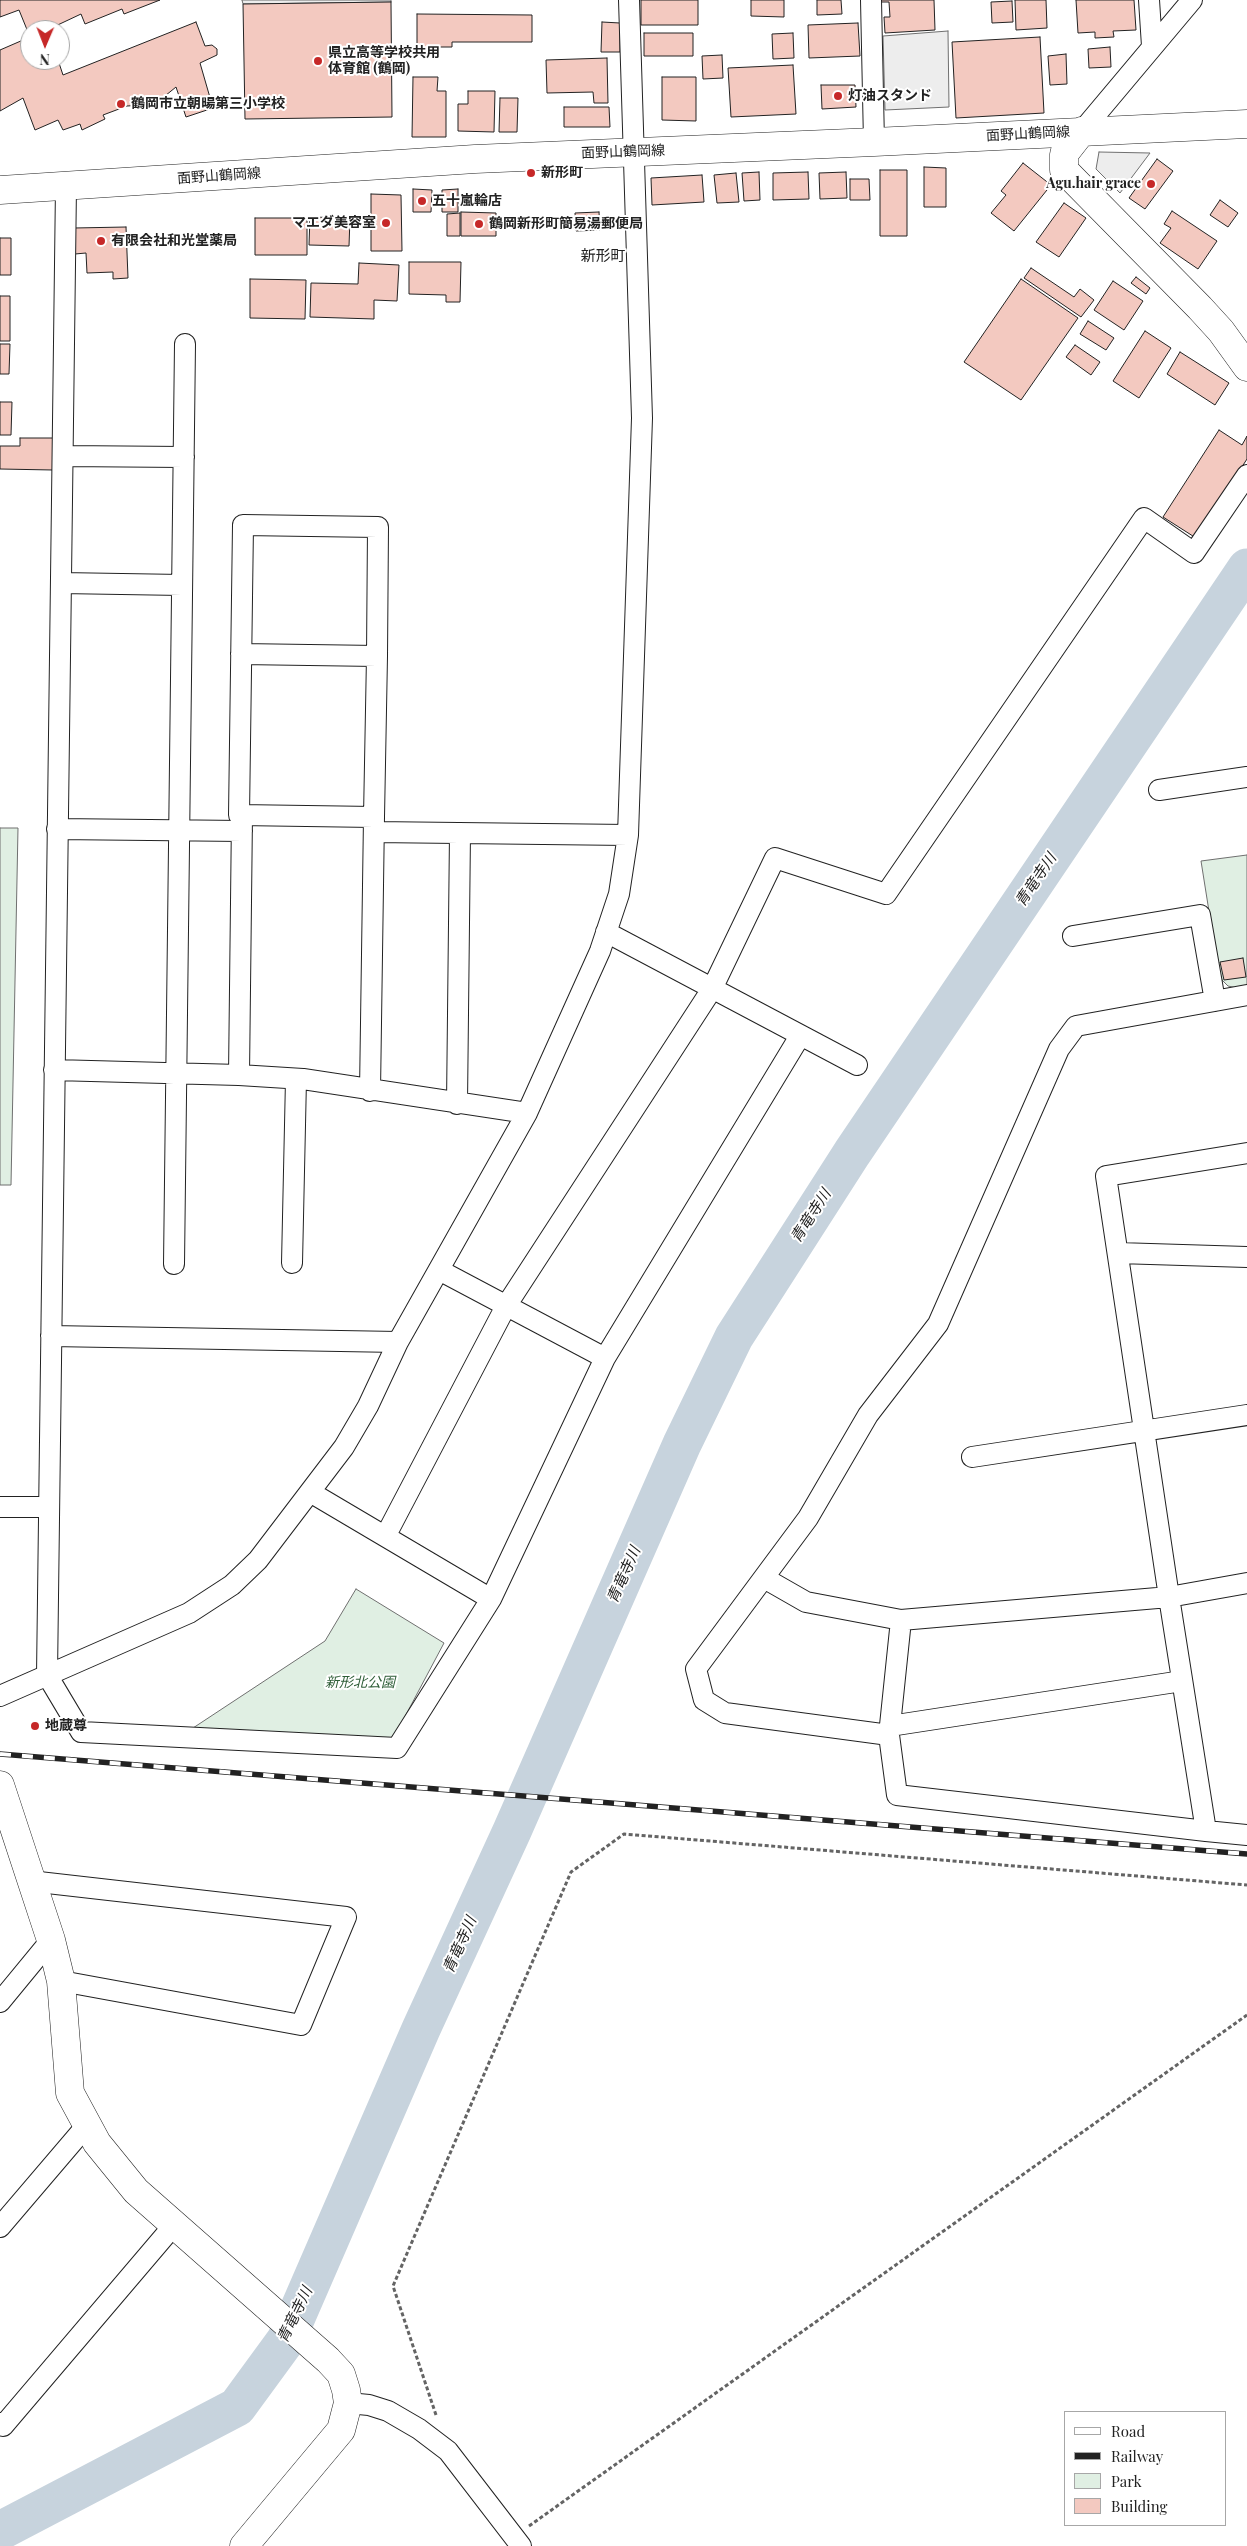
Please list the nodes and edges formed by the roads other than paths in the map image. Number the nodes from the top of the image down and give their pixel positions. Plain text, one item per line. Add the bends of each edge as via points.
1 (630, 0) edge
2 (870, 0) edge
3 (1149, 0) edge
4 (1192, 0) edge
5 (1152, 46) junction
6 (1247, 124) edge
7 (1082, 131) junction
8 (874, 142) junction
9 (634, 151) junction
10 (66, 186) junction
11 (0, 190) edge
12 (185, 344) dead end
13 (1247, 367) edge
14 (62, 456) junction
15 (184, 457) junction
16 (1247, 475) edge
17 (61, 583) junction
18 (182, 585) junction
19 (241, 654) junction
20 (377, 656) junction
21 (1247, 777) edge
22 (1159, 790) dead end
23 (242, 823) junction
24 (374, 824) junction
25 (57, 829) junction
26 (178, 830) junction
27 (460, 833) junction
28 (628, 835) junction
29 (606, 932) junction
30 (1074, 936) dead end
31 (712, 989) junction
32 (1247, 995) edge
33 (1215, 1001) junction
34 (800, 1036) junction
35 (857, 1065) dead end
36 (54, 1070) junction
37 (175, 1075) junction
38 (239, 1075) junction
39 (296, 1079) junction
40 (370, 1091) junction
41 (457, 1104) junction
42 (527, 1113) junction
43 (1247, 1153) edge
44 (1118, 1253) junction
45 (1247, 1257) edge
46 (292, 1263) dead end
47 (174, 1264) dead end
48 (439, 1270) junction
49 (506, 1306) junction
50 (51, 1336) junction
51 (398, 1342) junction
52 (605, 1358) junction
53 (1247, 1415) edge
54 (1145, 1431) junction
55 (972, 1457) dead end
56 (310, 1492) junction
57 (0, 1507) edge
58 (49, 1507) junction
59 (386, 1535) junction
60 (764, 1578) junction
61 (1247, 1583) edge
62 (1169, 1597) junction
63 (491, 1599) junction
64 (901, 1620) junction
65 (47, 1675) junction
66 (1182, 1681) junction
67 (0, 1696) edge
68 (889, 1731) junction
69 (0, 1784) edge
70 (1206, 1832) junction
71 (1247, 1835) edge
72 (30, 1881) junction
73 (51, 1940) junction
74 (61, 1981) junction
75 (0, 2002) edge
76 (87, 2125) junction
77 (174, 2225) junction
78 (0, 2227) edge
79 (348, 2403) junction
80 (0, 2423) edge
81 (518, 2541) edge
82 (244, 2546) edge

1 - 9 street
2 - 8 street
3 - 5 street
4 - 5 street
5 - 7 street
6 - 7 street, 面野山鶴岡線
7 - 8 street, 面野山鶴岡線
7 - 13 street via 1064,154 1064,170 1200,308
8 - 9 street, 面野山鶴岡線
9 - 10 street, 面野山鶴岡線 via 475,158
9 - 28 street via 642,418
10 - 11 street, 面野山鶴岡線
10 - 14 street
12 - 15 street
14 - 15 street
14 - 17 street
15 - 18 street
16 - 31 street via 1194,553 1144,518 886,894 775,858
17 - 18 street
17 - 25 street
18 - 26 street
19 - 20 street
19 - 20 street via 243,525 252,525 378,527
19 - 23 street via 238,815
20 - 24 street
21 - 22 street
23 - 24 street
23 - 26 street
23 - 38 street
24 - 27 street
24 - 40 street
25 - 26 street
25 - 36 street
26 - 37 street
27 - 28 street
27 - 41 street
28 - 29 street via 619,894
29 - 31 street
29 - 42 street
30 - 33 street via 1200,915
31 - 34 street
31 - 49 street
32 - 33 street
33 - 60 street via 1076,1026 1059,1049 938,1324 868,1415 808,1518
34 - 35 street
34 - 52 street
36 - 37 street
36 - 50 street
37 - 38 street
37 - 47 street
38 - 39 street
39 - 40 street
39 - 46 street
40 - 41 street
41 - 42 street
42 - 48 street
43 - 44 street via 1106,1176
44 - 45 street
44 - 54 street
48 - 49 street
48 - 51 street
49 - 52 street
49 - 59 street
50 - 51 street
50 - 58 street
51 - 56 street via 368,1406 344,1447
52 - 63 street
53 - 54 street
54 - 55 street
54 - 62 street
56 - 59 street
56 - 65 street via 258,1560 232,1585 189,1613
57 - 58 street
58 - 65 street
59 - 63 street
60 - 64 street via 806,1602
60 - 68 street via 696,1669 704,1700 725,1713
61 - 62 street
62 - 64 street
62 - 66 street
63 - 65 street via 397,1748 81,1732
64 - 68 street
65 - 67 street
66 - 68 street
66 - 70 street
68 - 70 street via 897,1795
69 - 72 street
70 - 71 street
72 - 73 street
72 - 74 street via 346,1917 301,2025
73 - 74 street
73 - 75 street
74 - 76 street via 70,2093
76 - 77 street via 97,2143 136,2191
76 - 78 street
77 - 79 street via 341,2374
77 - 80 street via 3,2426
79 - 81 street via 388,2411 448,2451
79 - 82 street via 341,2430

